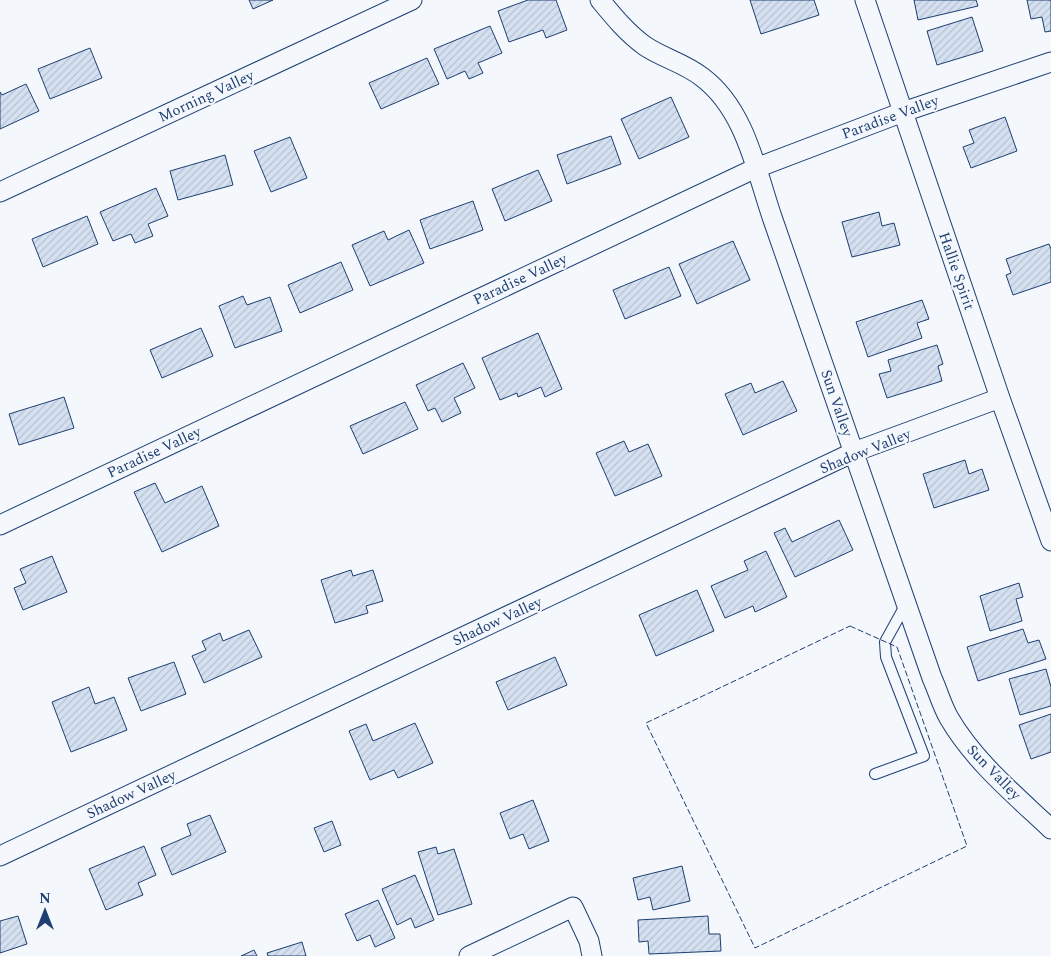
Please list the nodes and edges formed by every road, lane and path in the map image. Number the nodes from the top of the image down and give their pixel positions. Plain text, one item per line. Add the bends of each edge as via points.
1 (412, 0) edge
2 (600, 0) edge
3 (865, 0) edge
4 (1051, 62) edge
5 (903, 112) junction
6 (756, 168) junction
7 (0, 192) edge
8 (1000, 398) junction
9 (854, 452) junction
10 (0, 525) edge
11 (1051, 541) edge
12 (906, 603) junction
13 (875, 774) dead end
14 (1051, 829) edge
15 (0, 856) edge
16 (469, 956) edge
17 (592, 956) edge

1 - 7 street, Morning Valley
2 - 6 street, Sun Valley via 645,46 703,77 721,95 741,128
3 - 5 street, Hallie Spirit
4 - 5 street, Paradise Valley
5 - 6 street, Paradise Valley
5 - 8 street, Hallie Spirit
6 - 9 street, Sun Valley
6 - 10 street, Paradise Valley
8 - 9 street, Shadow Valley
8 - 11 street, Hallie Spirit
9 - 12 street, Sun Valley
9 - 15 street, Shadow Valley
12 - 13 lane via 885,642 886,657 924,756
12 - 14 street, Sun Valley via 948,717 976,755
16 - 17 street via 572,907 589,941

